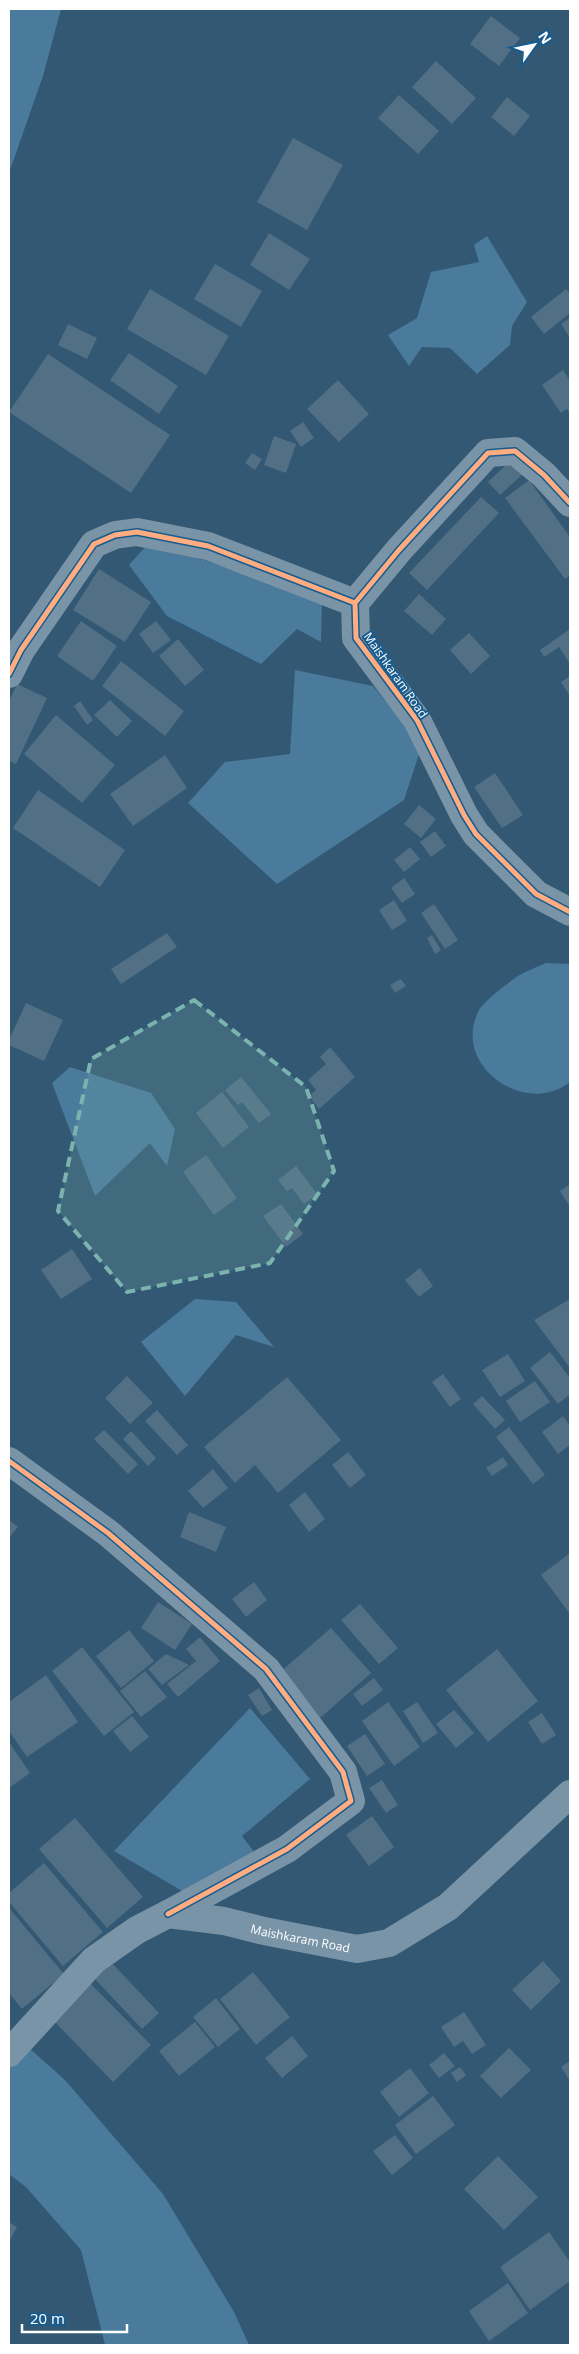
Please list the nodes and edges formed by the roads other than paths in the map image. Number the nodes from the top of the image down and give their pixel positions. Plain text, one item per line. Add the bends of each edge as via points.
1 (570, 503) edge
2 (355, 603) junction
3 (9, 674) edge
4 (570, 912) edge
5 (9, 1461) edge
6 (570, 1794) edge
7 (168, 1914) junction
8 (16, 2045) edge

1 - 2 street via 515,451 488,453
2 - 3 street via 208,546 137,532 115,535 94,544 21,650
2 - 4 street, Maishkaram Road via 356,638 417,720 476,834 536,894
5 - 7 street via 108,1532 266,1670 343,1772 351,1801 287,1849
6 - 7 street, Maishkaram Road via 448,1907 388,1943 357,1949 224,1921
7 - 8 street via 137,1930 94,1960

